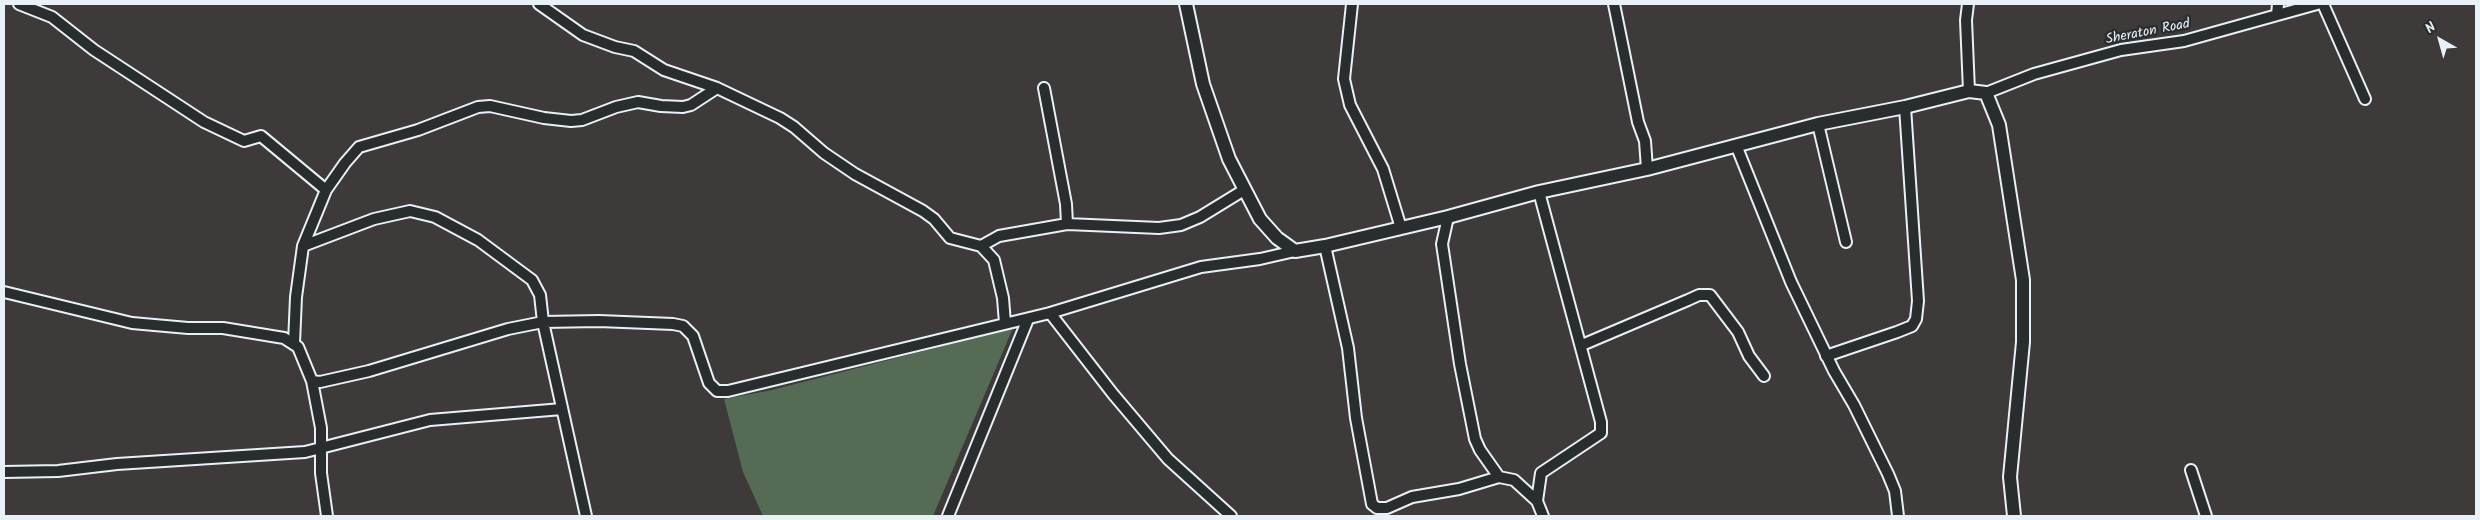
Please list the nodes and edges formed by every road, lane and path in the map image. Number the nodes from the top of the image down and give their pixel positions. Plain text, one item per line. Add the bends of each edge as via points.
1 (19, 4) edge
2 (538, 4) edge
3 (1186, 4) edge
4 (1352, 4) edge
5 (1614, 4) edge
6 (1968, 4) edge
7 (2278, 4) edge
8 (2317, 4) edge
9 (2323, 4) edge
10 (2277, 15) junction
11 (717, 88) junction
12 (1044, 88) dead end
13 (1969, 91) junction
14 (1986, 93) junction
15 (2365, 99) dead end
16 (1905, 107) junction
17 (1818, 124) junction
18 (1736, 144) junction
19 (1648, 169) junction
20 (326, 190) junction
21 (1244, 190) junction
22 (1540, 192) junction
23 (1448, 217) junction
24 (1067, 224) junction
25 (1401, 228) junction
26 (1846, 242) dead end
27 (303, 246) junction
28 (981, 246) junction
29 (1325, 246) junction
30 (1295, 251) junction
31 (4, 292) edge
32 (1050, 313) junction
33 (1028, 318) junction
34 (543, 322) junction
35 (1005, 323) junction
36 (294, 343) junction
37 (1582, 345) junction
38 (1826, 356) junction
39 (1764, 376) dead end
40 (312, 381) junction
41 (562, 409) junction
42 (320, 449) junction
43 (2191, 470) dead end
44 (4, 472) edge
45 (1499, 478) junction
46 (1536, 501) junction
47 (328, 516) edge
48 (586, 516) edge
49 (948, 516) edge
50 (1231, 516) edge
51 (1543, 516) edge
52 (1898, 516) edge
53 (2014, 516) edge
54 (2206, 516) edge

1 - 20 street via 52,18 94,50 204,122 244,141 261,136
2 - 11 street via 584,35 634,51 664,70
3 - 21 street via 1203,84 1229,159
4 - 25 street via 1344,79 1350,105 1383,169
5 - 19 street via 1636,114 1645,141
6 - 13 street
7 - 10 street
8 - 10 street, Sheraton Road
9 - 15 street
10 - 14 street, Sheraton Road via 2184,42 2122,50 2034,74
11 - 20 street via 683,106 638,102 571,121 490,106 478,107 418,130 360,147
11 - 28 street via 794,126 824,153 855,174 934,218 950,238
12 - 24 street
13 - 14 street
13 - 16 street
14 - 53 street via 1999,125 2023,280 2023,342 2010,476
16 - 17 street
16 - 38 street via 1918,301 1916,319 1912,326
17 - 18 street
17 - 26 street
18 - 19 street
18 - 38 street via 1791,282
19 - 22 street
20 - 27 street
21 - 24 street via 1181,225 1159,228
21 - 30 street via 1260,219 1277,238
22 - 23 street
22 - 37 street
23 - 25 street
23 - 45 street via 1442,244 1458,354 1475,439
24 - 28 street via 999,236
25 - 29 street
27 - 34 street via 388,216 410,211 422,213 478,240 532,280 540,295
27 - 36 street
28 - 35 street via 994,260
29 - 30 street
29 - 45 street via 1348,348 1356,418 1372,504 1377,508 1387,508 1412,497
30 - 32 street via 1200,267
31 - 36 street via 132,322 181,328 224,328 284,338
32 - 33 street
32 - 50 street via 1168,459
33 - 35 street
33 - 49 street
34 - 35 street via 659,322 683,326 693,336 709,383 717,391 728,391
34 - 40 street via 508,329 369,371
34 - 41 street
36 - 40 street
37 - 39 street via 1688,300 1710,296 1734,325 1749,356
37 - 46 street via 1601,433 1540,473
38 - 52 street via 1888,474 1895,491
40 - 42 street via 321,428
41 - 42 street via 430,420
41 - 48 street
42 - 44 street via 58,471
42 - 47 street
43 - 54 street
45 - 46 street via 1514,480
46 - 51 street

